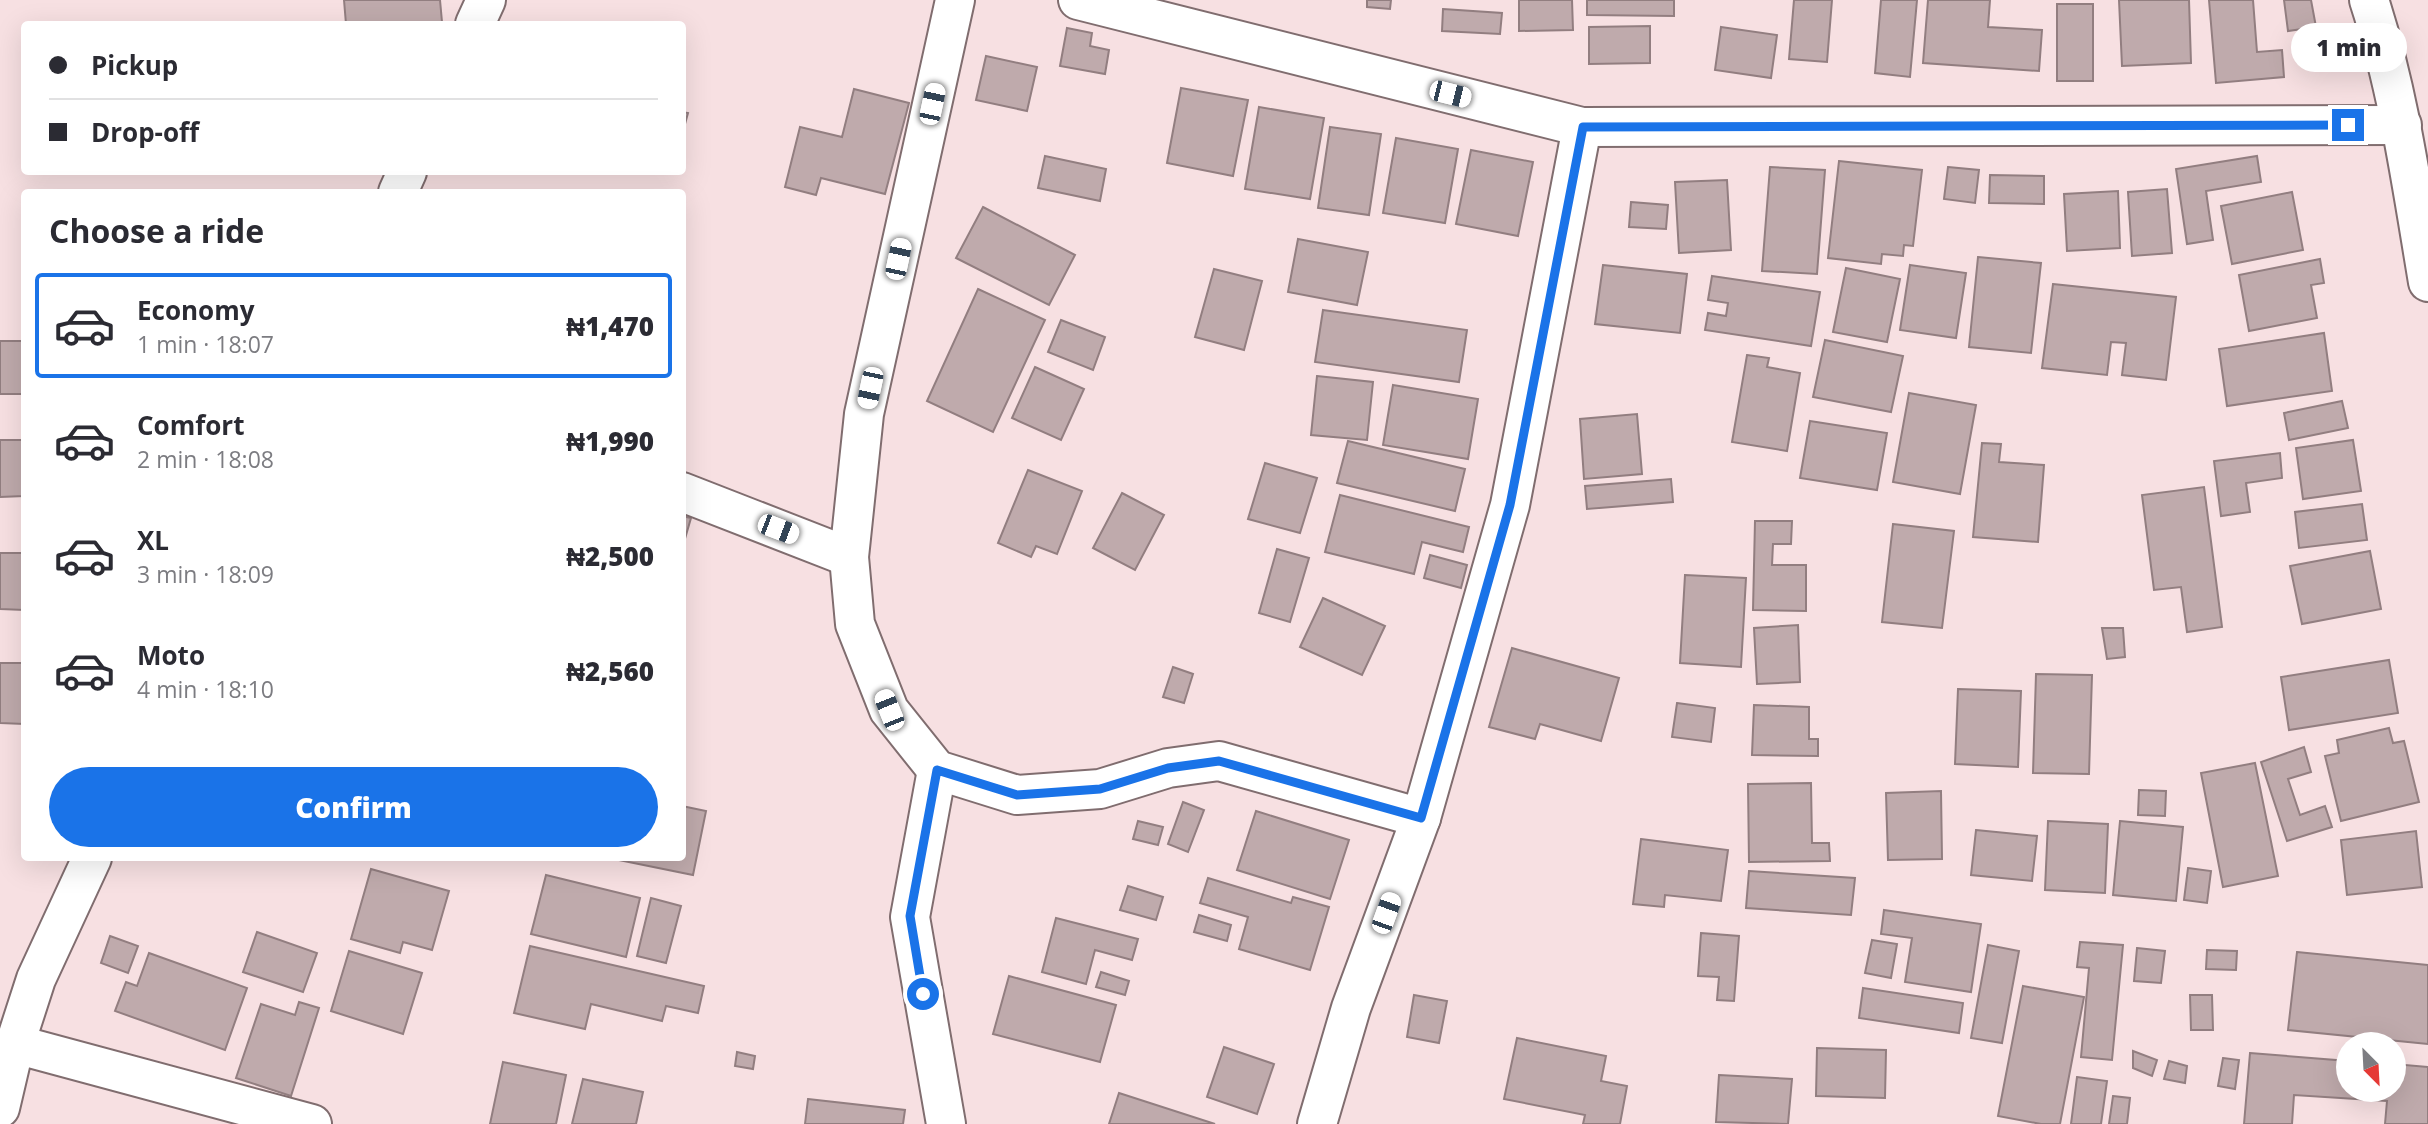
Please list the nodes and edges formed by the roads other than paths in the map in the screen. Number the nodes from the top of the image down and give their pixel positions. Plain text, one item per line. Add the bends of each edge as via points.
1 (486, 0) edge
2 (955, 0) edge
3 (1078, 0) edge
4 (2369, 0) edge
5 (476, 21) edge
6 (2402, 125) junction
7 (1583, 127) junction
8 (2428, 282) edge
9 (686, 494) edge
10 (849, 557) junction
11 (937, 770) junction
12 (1421, 818) junction
13 (91, 861) edge
14 (15, 1044) junction
15 (0, 1108) edge
16 (312, 1124) edge
17 (946, 1124) edge
18 (1317, 1124) edge

1 - 5 street
2 - 10 street via 864,414
3 - 7 street
4 - 6 street
6 - 7 street
6 - 8 street
7 - 12 street via 1510,505
9 - 10 street
10 - 11 street via 855,624 889,710
11 - 12 street via 1017,795 1100,789 1168,768 1219,761
11 - 17 street via 910,916
12 - 18 street via 1351,1008
13 - 14 street via 36,979
14 - 15 street
14 - 16 street

